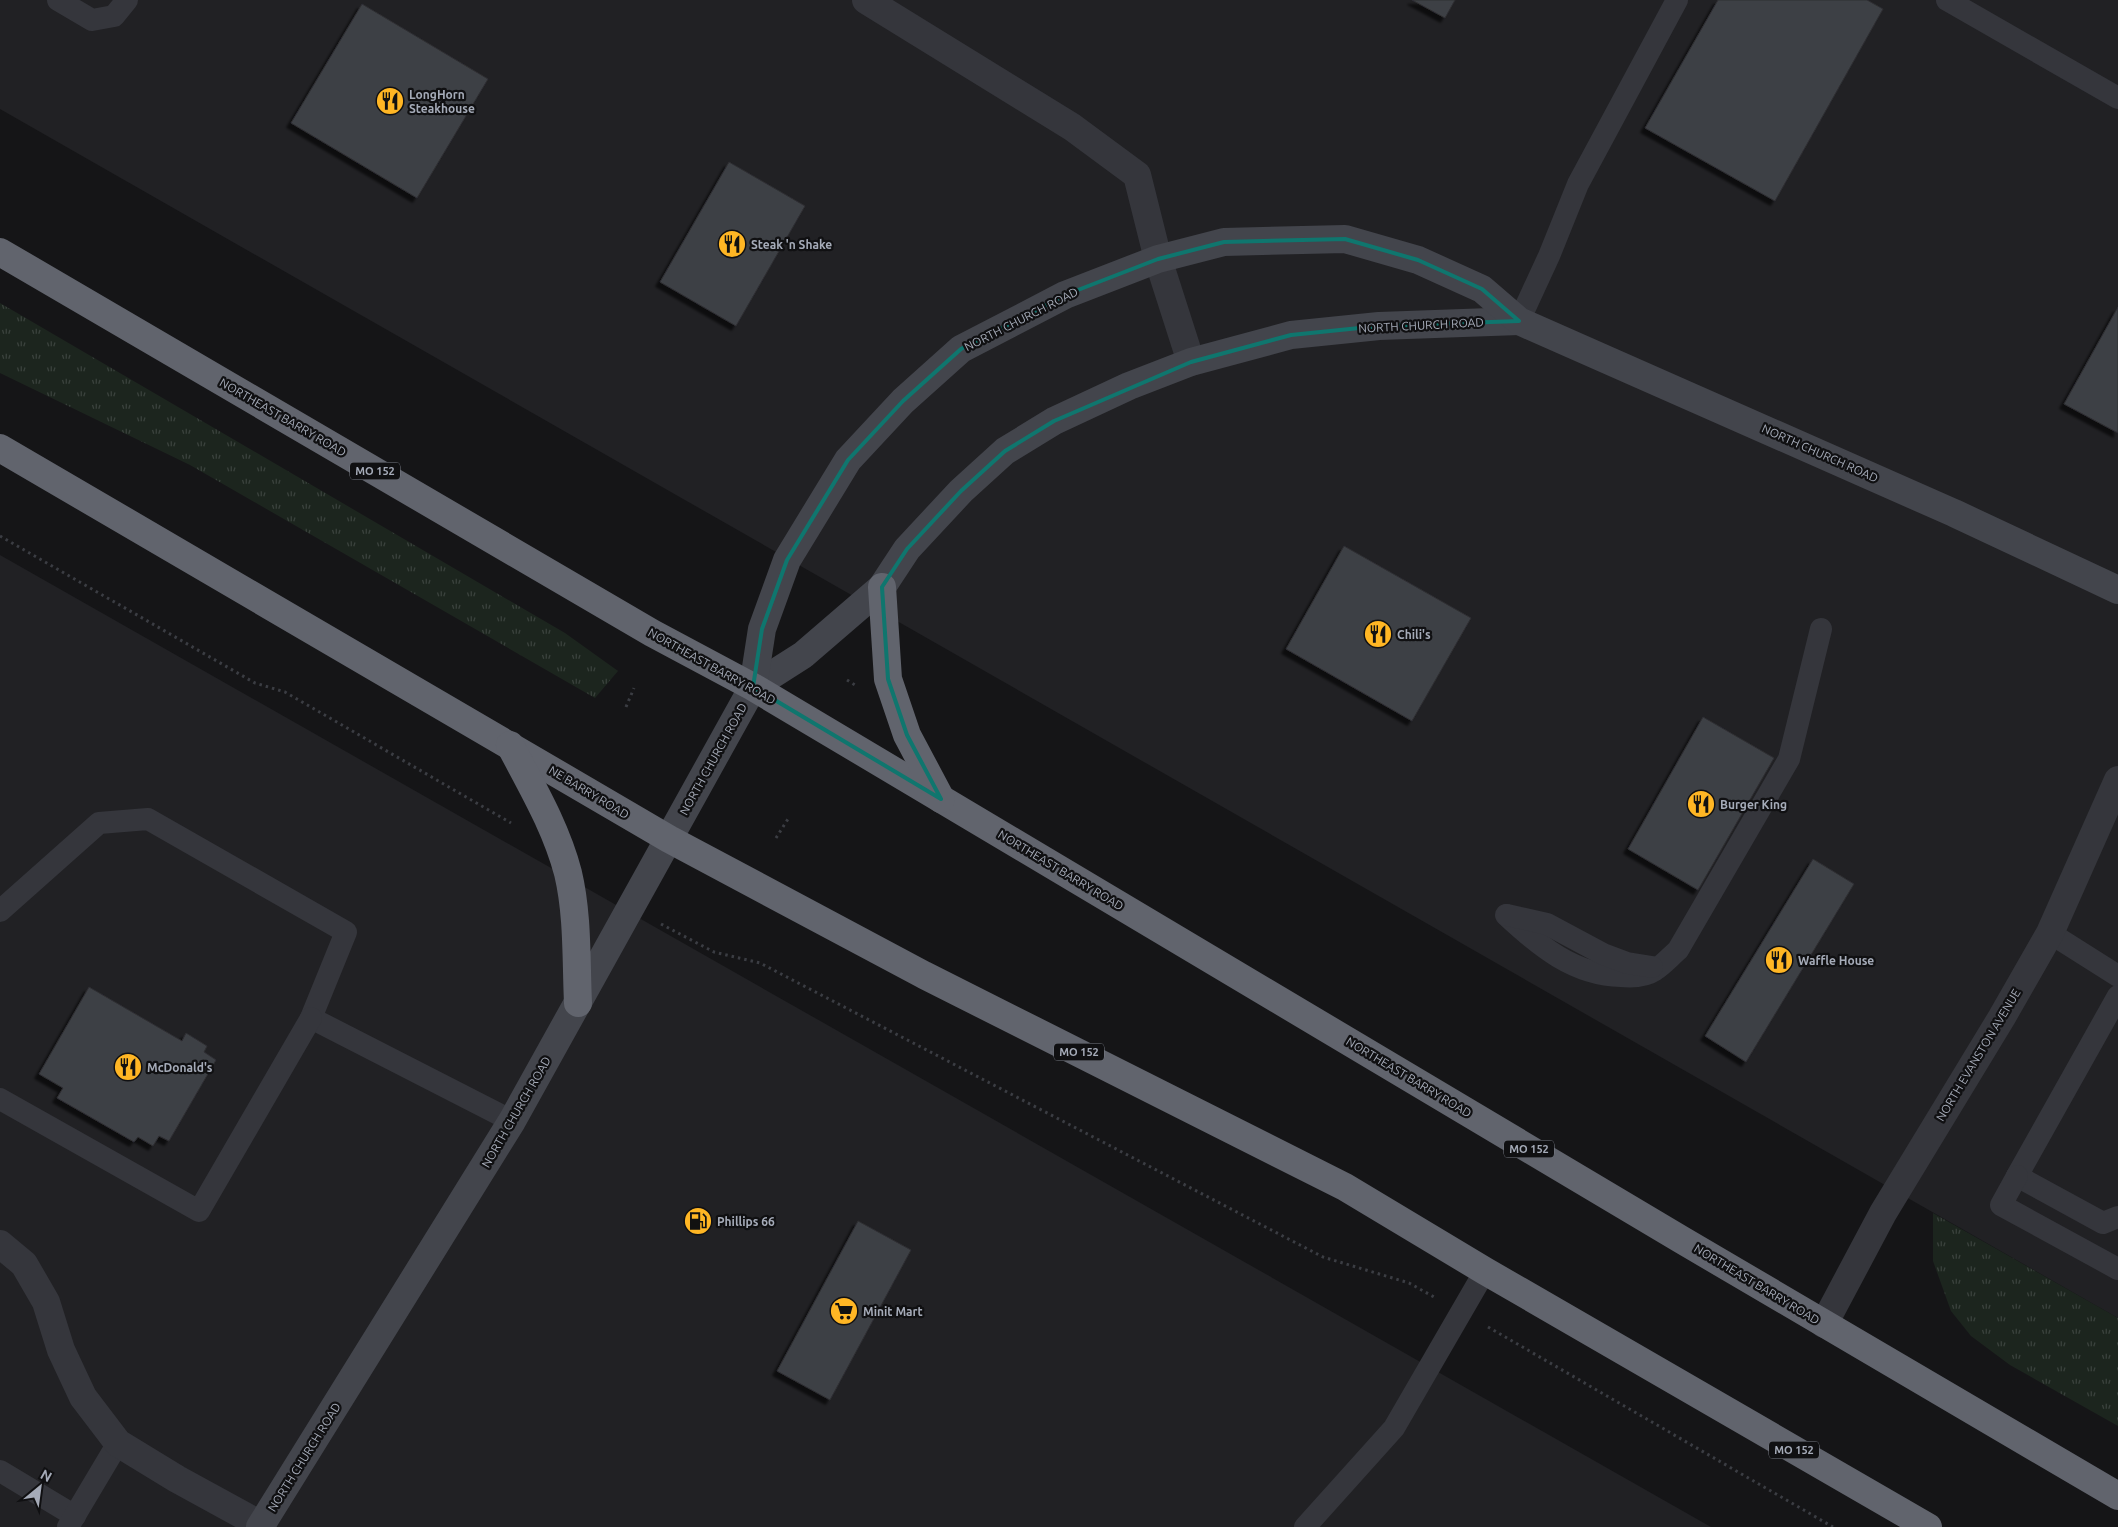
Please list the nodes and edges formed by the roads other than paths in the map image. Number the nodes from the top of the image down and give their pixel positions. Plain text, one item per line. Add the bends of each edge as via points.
1 (58, 0) edge
2 (127, 0) edge
3 (866, 0) edge
4 (1677, 0) edge
5 (1947, 0) edge
6 (2118, 98) edge
7 (0, 252) edge
8 (1158, 259) junction
9 (1519, 321) junction
10 (1191, 362) junction
11 (0, 448) edge
12 (882, 587) junction
13 (2118, 590) edge
14 (1821, 629) dead end
15 (753, 687) junction
16 (510, 745) junction
17 (2118, 780) edge
18 (941, 799) junction
19 (669, 839) junction
20 (0, 911) edge
21 (1506, 915) dead end
22 (2050, 933) junction
23 (2118, 976) edge
24 (2118, 996) edge
25 (578, 1003) junction
26 (311, 1018) junction
27 (0, 1099) edge
28 (512, 1121) junction
29 (2017, 1176) junction
30 (2118, 1217) edge
31 (0, 1244) edge
32 (2118, 1269) edge
33 (1485, 1271) junction
34 (1824, 1324) junction
35 (118, 1443) junction
36 (0, 1471) edge
37 (2118, 1496) edge
38 (71, 1521) edge
39 (263, 1527) edge
40 (1305, 1527) edge
41 (1928, 1527) edge

1 - 2 lane via 92,20 114,16
3 - 8 street via 1072,127 1137,175
4 - 9 lane via 1578,184
5 - 6 lane
7 - 15 highway, NORTHEAST BARRY ROAD / MO 152 via 652,633
8 - 9 main road, NORTH CHURCH ROAD via 1224,242 1345,239 1418,260 1482,289
8 - 10 street
8 - 15 main road, NORTH CHURCH ROAD via 1065,295 961,349 903,401 848,460 786,560 762,629
9 - 10 main road, NORTH CHURCH ROAD via 1379,326 1291,335
9 - 13 main road, NORTH CHURCH ROAD via 1954,513
10 - 12 main road, NORTH CHURCH ROAD via 1063,417 1005,451 960,491 907,549
11 - 16 highway, MO 152
12 - 15 main road, NORTH CHURCH ROAD via 803,655
12 - 18 highway via 888,679 907,734
14 - 21 lane via 1789,758 1678,950 1658,968 1632,977 1601,976 1572,965 1538,945
15 - 18 highway, NORTHEAST BARRY ROAD / MO 152
15 - 19 main road, NORTH CHURCH ROAD
16 - 19 highway, NE BARRY ROAD / MO 152
16 - 25 highway via 553,827 568,874 574,916
17 - 22 street, NORTH EVANSTON AVENUE
18 - 34 highway, NORTHEAST BARRY ROAD / MO 152
19 - 25 main road, NORTH CHURCH ROAD
19 - 33 highway, MO 152 via 924,975 1346,1187
20 - 26 lane via 99,823 148,819 346,932
22 - 23 lane
22 - 34 street, NORTH EVANSTON AVENUE via 1884,1213
24 - 29 lane
25 - 28 main road, NORTH CHURCH ROAD
26 - 27 lane via 199,1211
26 - 28 lane
28 - 39 main road, NORTH CHURCH ROAD
29 - 30 lane via 2103,1224
29 - 32 lane via 2001,1205
31 - 35 street via 24,1264 46,1302 61,1350 83,1397
33 - 40 lane via 1394,1428
33 - 41 highway, MO 152
34 - 37 highway, NORTHEAST BARRY ROAD / MO 152
35 - 38 lane
35 - 39 street
36 - 38 lane

